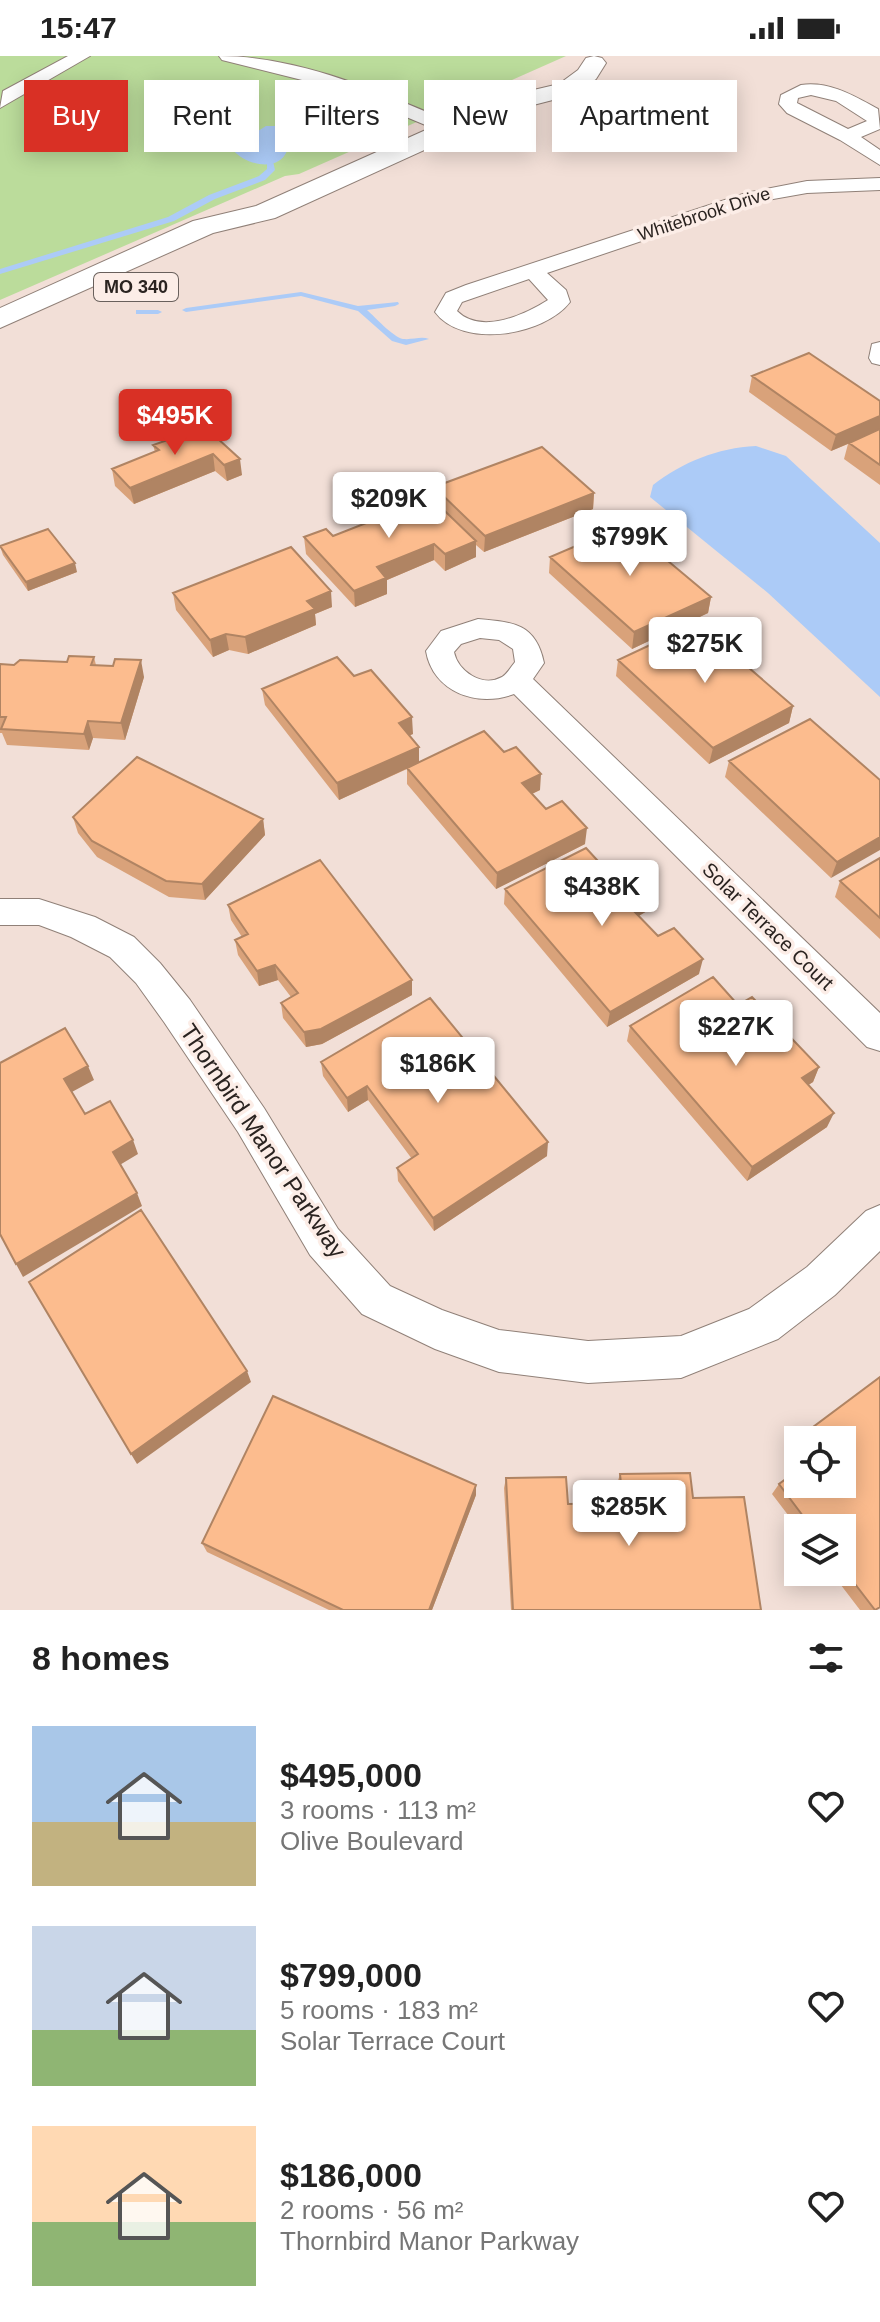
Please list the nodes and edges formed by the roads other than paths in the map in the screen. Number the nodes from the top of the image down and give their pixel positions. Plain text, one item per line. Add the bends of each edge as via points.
1 (81, 56) edge
2 (228, 56) edge
3 (602, 60) edge
4 (536, 100) edge
5 (0, 103) edge
6 (424, 118) edge
7 (847, 136) dead end
8 (424, 139) edge
9 (880, 159) edge
10 (880, 184) edge
11 (265, 212) junction
12 (532, 270) dead end
13 (0, 319) edge
14 (41, 331) dead end
15 (880, 349) edge
16 (880, 358) edge
17 (518, 681) dead end
18 (0, 912) edge
19 (880, 1036) edge
20 (880, 1224) edge

1 - 5 street
2 - 6 street via 348,86
3 - 4 main road, MO 340 via 587,79
7 - 9 street
8 - 11 main road, MO 340
10 - 12 street, Whitebrook Drive via 779,190
11 - 13 main road, MO 340 via 203,227
11 - 14 main road, MO 340 via 235,241
15 - 16 street
17 - 19 street, Solar Terrace Court
18 - 20 street, Thornbird Manor Parkway via 39,912 122,947 177,1011 324,1242 376,1300 499,1351 588,1362 681,1357 763,1324 821,1281

